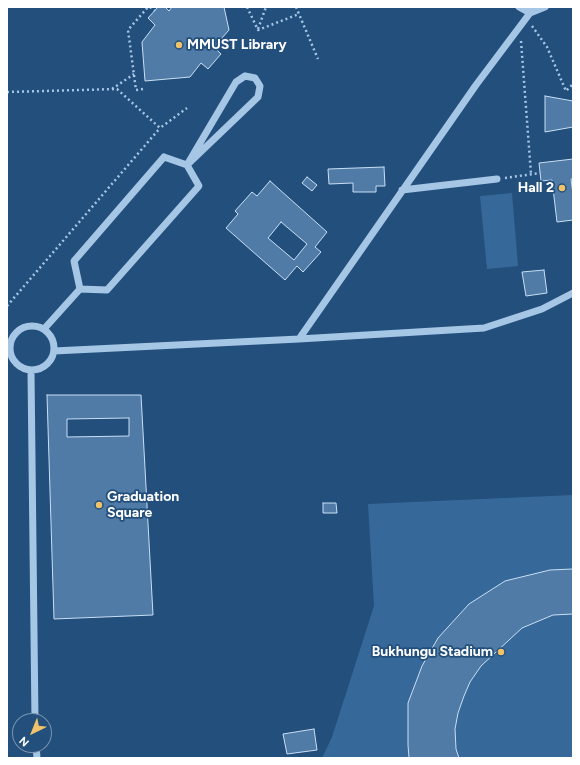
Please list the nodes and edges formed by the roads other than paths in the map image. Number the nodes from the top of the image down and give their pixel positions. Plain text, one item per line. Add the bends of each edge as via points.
1 (520, 7) edge
2 (545, 7) edge
3 (529, 13) edge
4 (187, 165) junction
5 (497, 179) road end
6 (402, 190) junction
7 (80, 289) junction
8 (573, 293) edge
9 (44, 329) junction
10 (299, 339) junction
11 (8, 349) edge
12 (54, 351) junction
13 (31, 370) junction
14 (35, 713) edge

1 - 3 lane
2 - 3 lane
3 - 6 lane
4 - 4 lane via 236,82 245,76 255,78 260,86 258,97
4 - 7 lane via 199,186 107,290
4 - 7 lane via 164,157 74,261
5 - 6 lane
6 - 10 lane
7 - 9 lane
8 - 10 lane via 542,309 484,328
9 - 11 lane via 31,325 18,330 13,335
9 - 12 lane via 52,339
10 - 12 lane
11 - 13 lane via 14,361 24,369
12 - 13 lane via 49,363 37,370
13 - 14 lane

